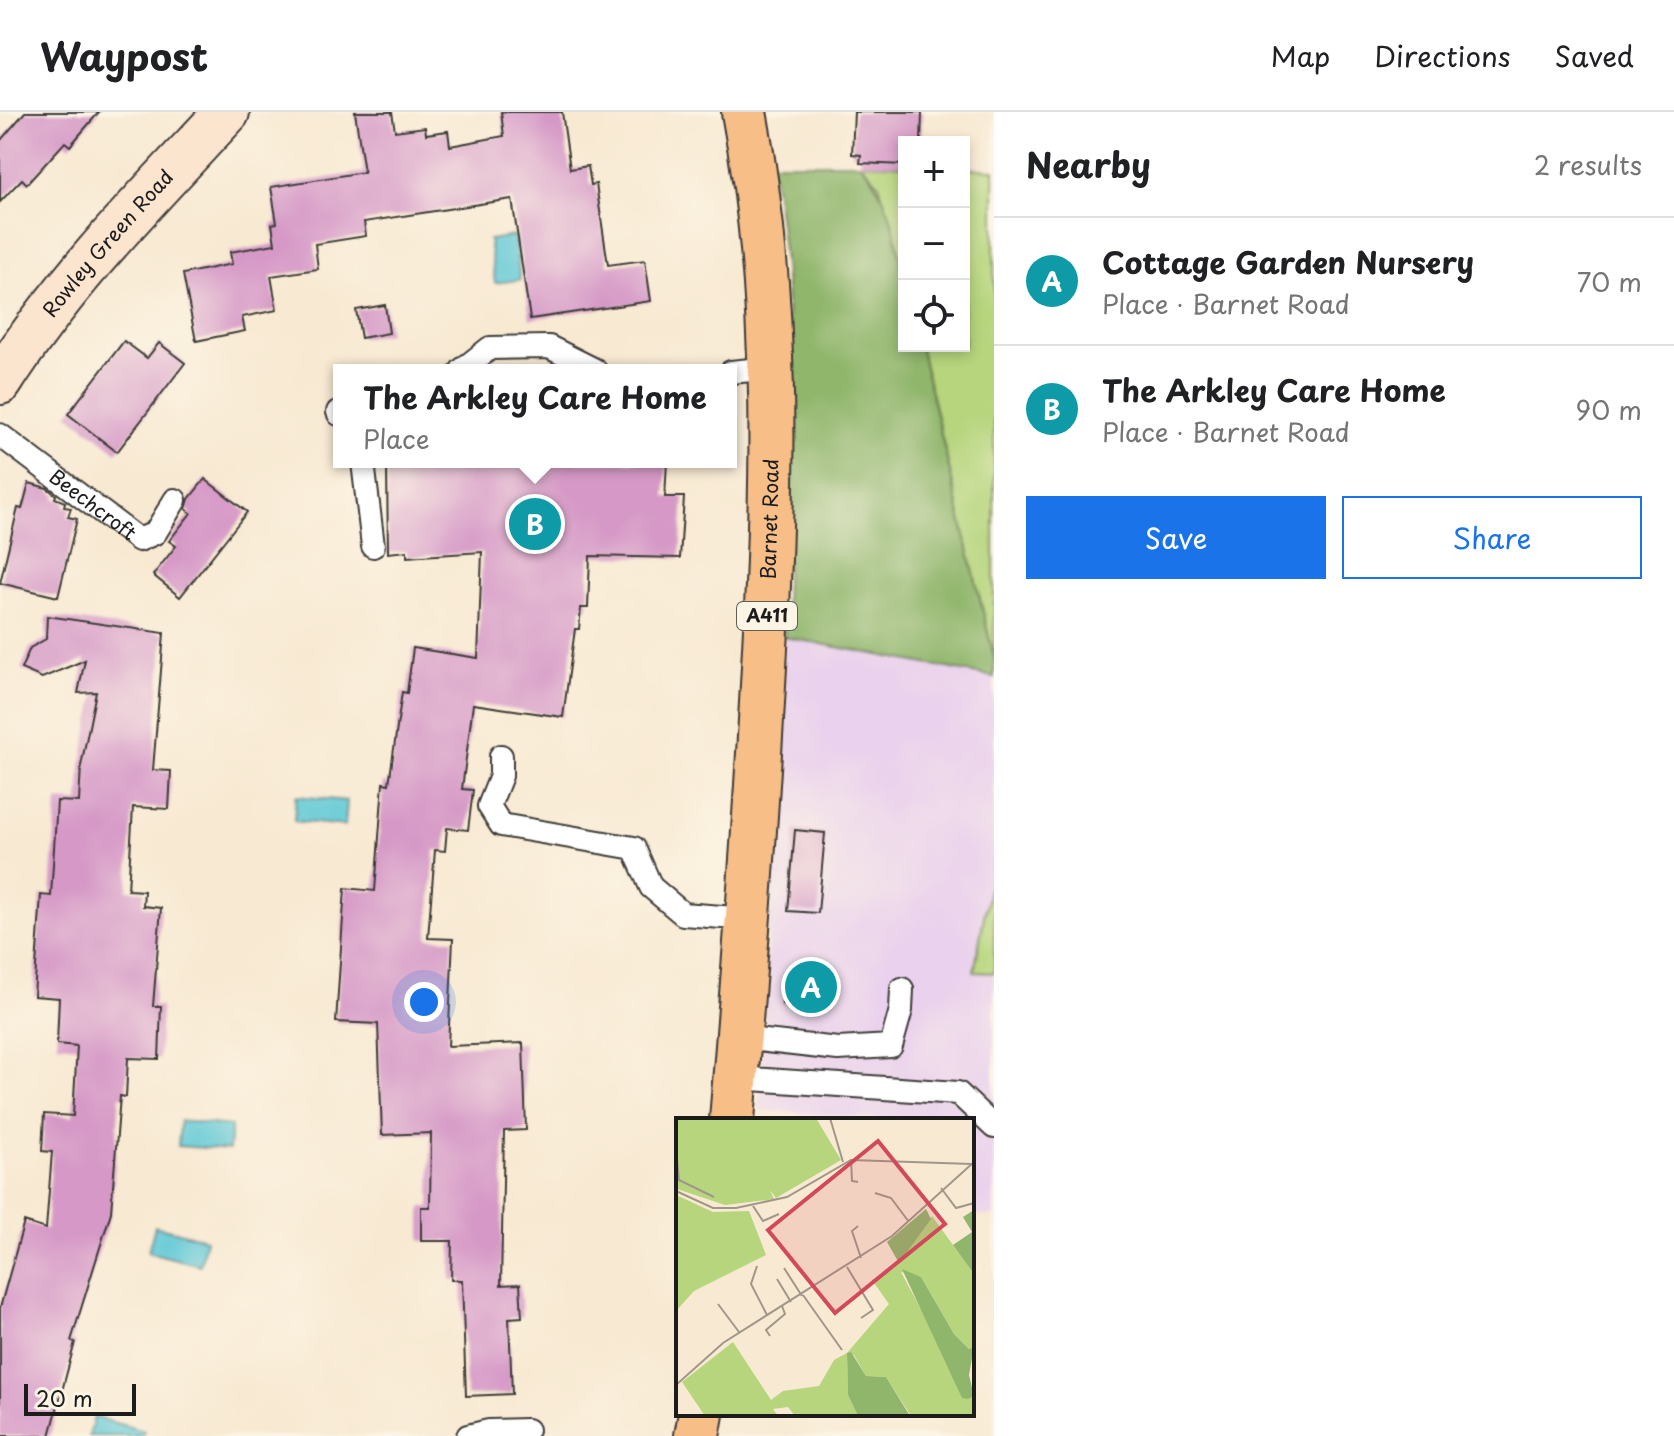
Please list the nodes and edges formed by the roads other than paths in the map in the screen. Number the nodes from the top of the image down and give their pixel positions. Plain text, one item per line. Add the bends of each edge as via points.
1 (227, 112) edge
2 (744, 112) edge
3 (470, 364) edge
4 (583, 364) edge
5 (751, 370) edge
6 (0, 382) edge
7 (0, 435) edge
8 (364, 468) edge
9 (175, 500) dead end
10 (373, 546) dead end
11 (501, 756) dead end
12 (748, 919) junction
13 (902, 989) dead end
14 (736, 1079) edge
15 (994, 1127) edge
16 (701, 1416) edge
17 (527, 1430) dead end
18 (468, 1436) edge
19 (697, 1436) edge

1 - 6 street, Rowley Green Road via 32,331
2 - 5 main road, Barnet Road / A411 via 767,262
3 - 4 lane via 490,348 505,347 549,347
5 - 12 main road, Barnet Road / A411 via 770,571
7 - 9 lane, Beechcroft via 139,540 155,533
8 - 10 lane
11 - 12 lane via 501,776 489,806 501,825 634,848 651,887 683,914
12 - 14 main road, Barnet Road / A411
13 - 14 lane via 891,1046 838,1049
14 - 15 lane via 958,1093
16 - 19 main road
17 - 18 lane

